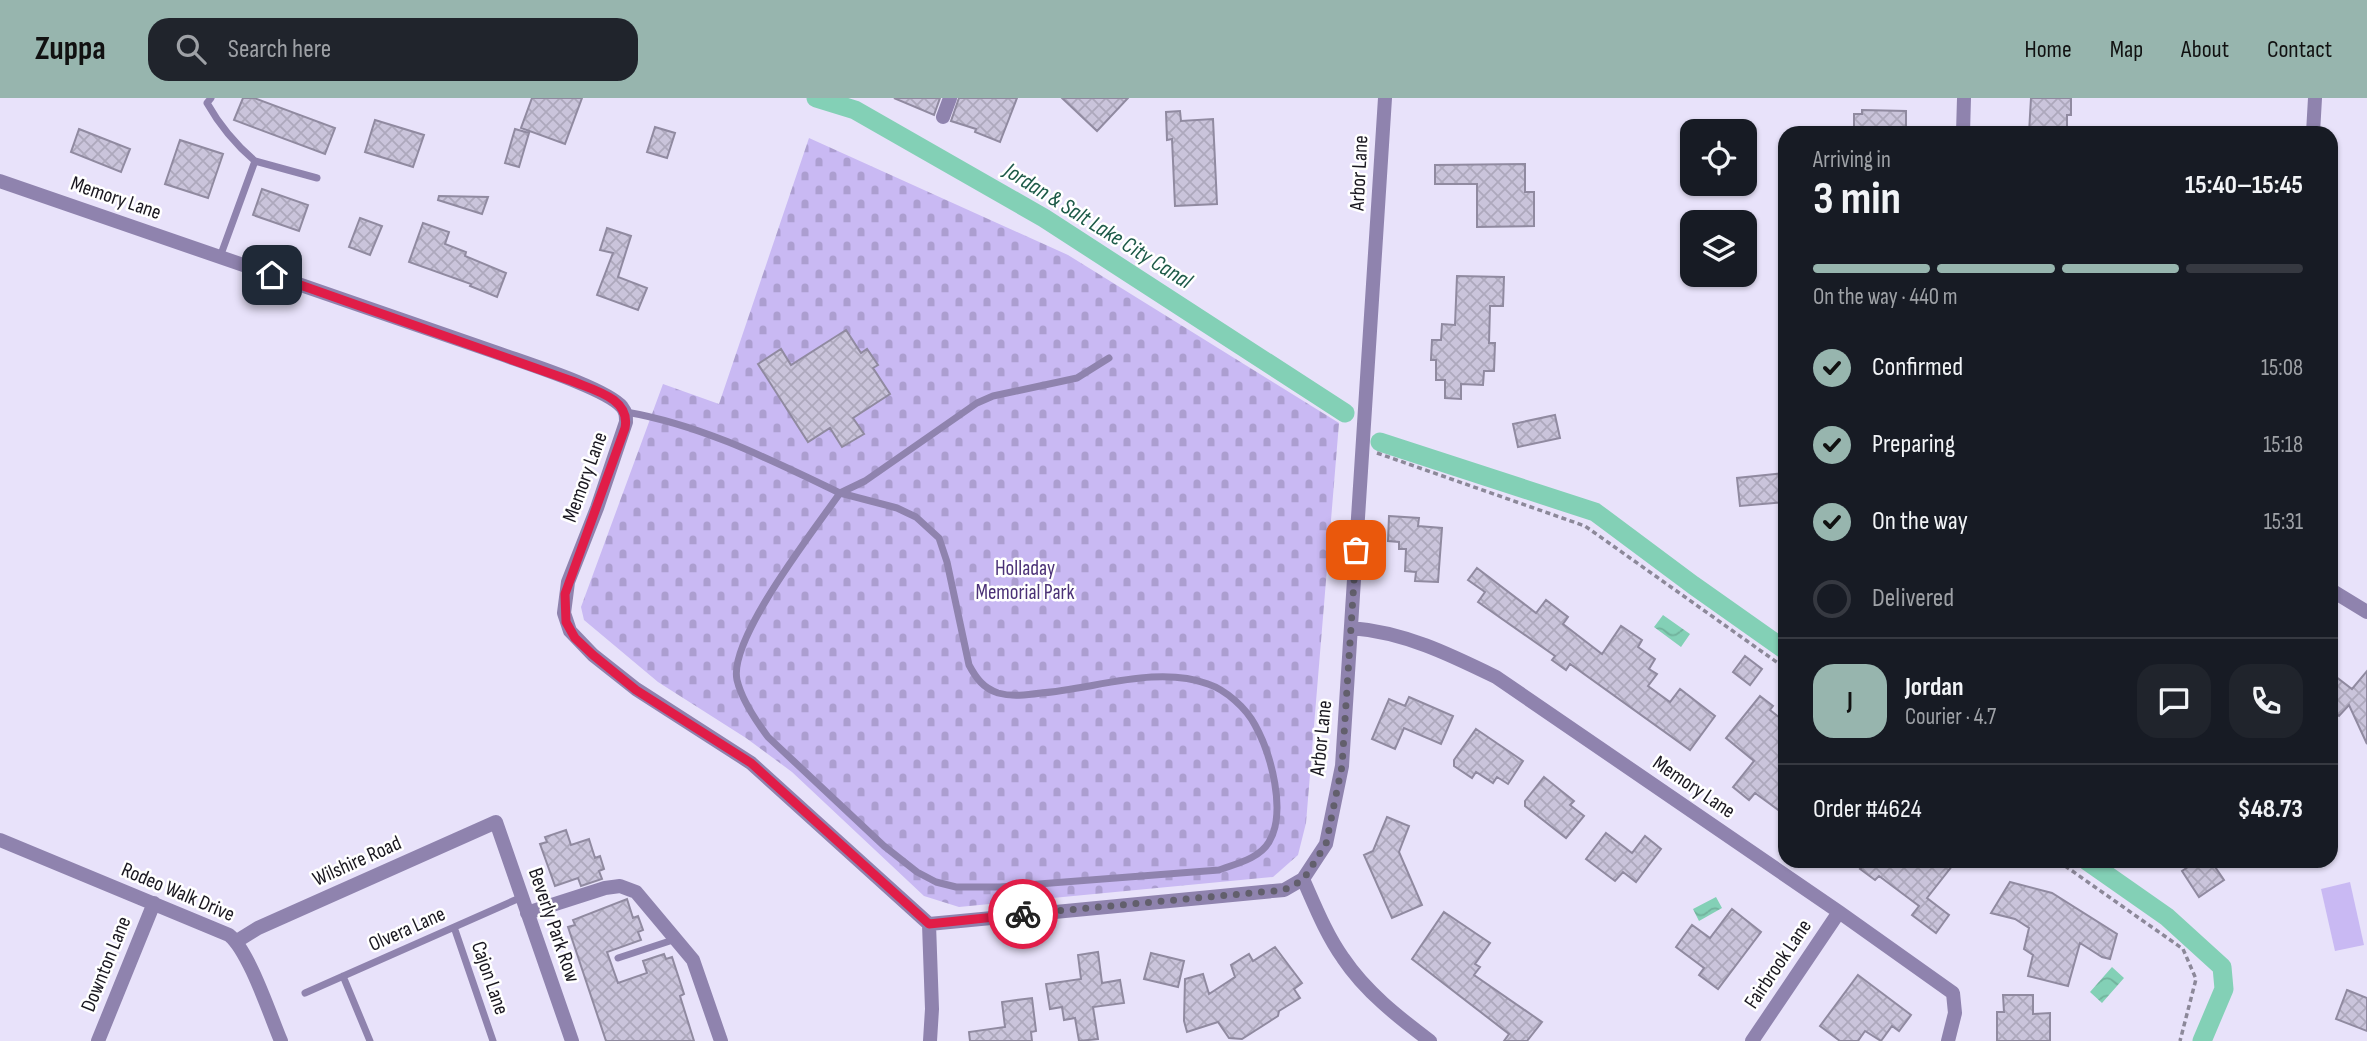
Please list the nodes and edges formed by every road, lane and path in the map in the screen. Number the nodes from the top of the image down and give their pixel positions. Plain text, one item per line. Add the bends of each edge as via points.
1 (211, 98) edge
2 (950, 98) edge
3 (1385, 98) edge
4 (1964, 98) edge
5 (2315, 98) edge
6 (943, 117) dead end
7 (1963, 126) edge
8 (2313, 126) edge
9 (255, 161) junction
10 (317, 178) dead end
11 (0, 181) edge
12 (220, 257) junction
13 (1109, 358) dead end
14 (625, 412) junction
15 (1362, 447) junction
16 (840, 493) junction
17 (2338, 594) edge
18 (2367, 612) edge
19 (1351, 628) junction
20 (1778, 663) edge
21 (496, 822) joint
22 (0, 840) edge
23 (2068, 868) edge
24 (1303, 880) junction
25 (522, 897) junction
26 (154, 903) junction
27 (1839, 912) junction
28 (527, 913) junction
29 (929, 924) junction
30 (454, 927) junction
31 (676, 938) junction
32 (237, 941) junction
33 (618, 958) dead end
34 (343, 976) junction
35 (305, 993) dead end
36 (98, 1041) edge
37 (281, 1041) edge
38 (370, 1041) edge
39 (493, 1041) edge
40 (572, 1041) edge
41 (721, 1041) edge
42 (930, 1041) edge
43 (1430, 1041) edge
44 (1752, 1041) edge
45 (1948, 1041) edge
46 (2180, 1041) edge

1 - 9 lane via 207,103 218,122
2 - 6 street
3 - 15 street, Arbor Lane
4 - 7 street
5 - 8 street
9 - 10 lane
9 - 12 lane
11 - 12 street, Memory Lane
12 - 14 street, Memory Lane via 572,381 606,395
13 - 16 lane via 1077,378 977,403 865,481
14 - 16 lane via 652,416 746,448
14 - 29 street, Memory Lane via 625,428 565,594 564,613 570,631 636,690 759,769
15 - 19 street, Arbor Lane
15 - 20 path via 1585,526
16 - 16 lane via 906,512 939,538 969,665 987,688 1018,695 1173,676 1217,687 1255,724 1275,781 1278,805 1270,841 1244,861 1219,870 1000,887 936,883 884,846 768,737 736,679 737,659 749,630
17 - 18 street
19 - 24 street, Arbor Lane via 1342,766 1326,844
19 - 27 street, Memory Lane via 1432,646 1496,677
21 - 25 street, Beverly Park Row
21 - 32 street, Wilshire Road
22 - 26 street, Rodeo Walk Drive
23 - 46 path via 2183,949 2196,979
24 - 29 street via 1284,890
24 - 43 street via 1342,957 1362,983
25 - 28 street, Beverly Park Row
25 - 30 lane, Olvera Lane
26 - 32 street, Rodeo Walk Drive
26 - 36 street, Downton Lane
27 - 44 street, Fairbrook Lane
27 - 45 street, Memory Lane via 1954,993
28 - 31 street via 606,888 628,888 642,897
28 - 40 street, Beverly Park Row
29 - 42 street
30 - 34 lane, Olvera Lane
30 - 39 lane, Cajon Lane
31 - 33 lane
31 - 41 street via 695,966
32 - 37 street, Rodeo Walk Drive
34 - 35 lane, Olvera Lane
34 - 38 lane

